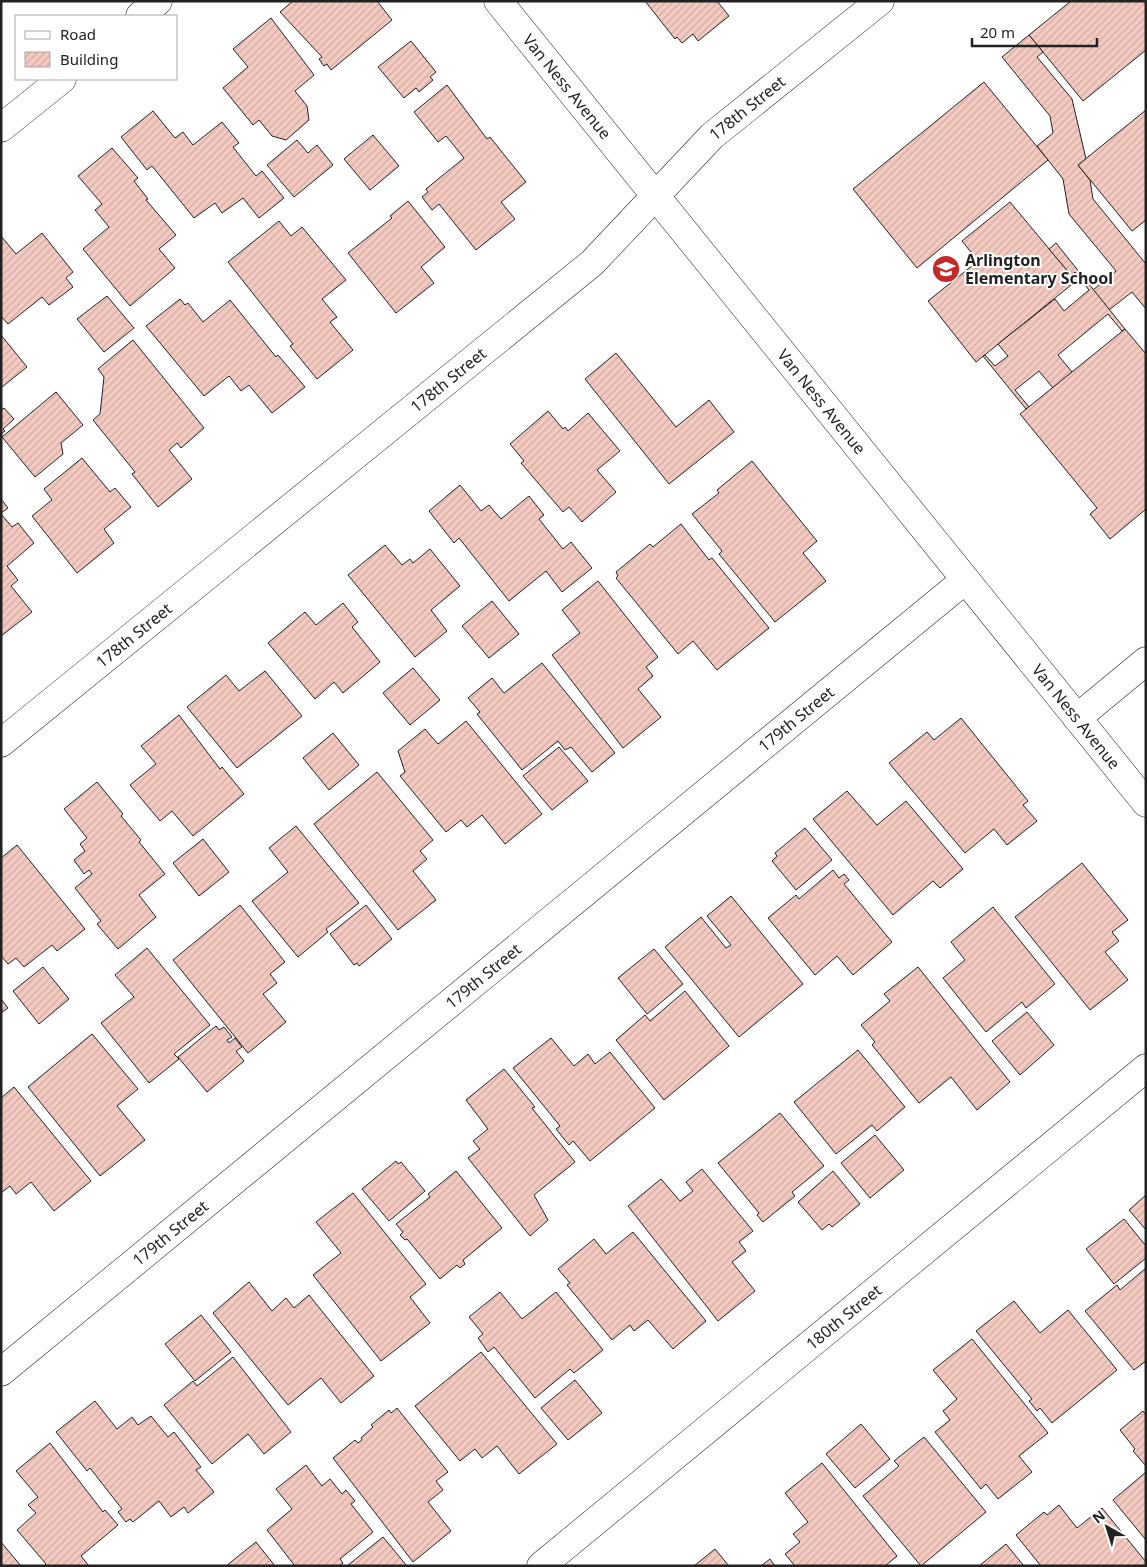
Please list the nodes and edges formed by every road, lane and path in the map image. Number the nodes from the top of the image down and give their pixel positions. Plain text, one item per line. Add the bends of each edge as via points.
1 (158, 1) edge
2 (498, 1) edge
3 (880, 1) edge
4 (141, 15) edge
5 (61, 80) edge
6 (1, 128) edge
7 (655, 196) junction
8 (965, 580) junction
9 (1146, 661) edge
10 (1077, 718) junction
11 (1, 743) edge
12 (1146, 803) edge
13 (1146, 1068) edge
14 (1, 1372) edge
15 (541, 1566) edge

1 - 4 street
2 - 7 street, Van Ness Avenue
3 - 7 street, 178th Street via 712,136
5 - 6 street
7 - 8 street, Van Ness Avenue
7 - 11 street, 178th Street via 592,263
8 - 10 street, Van Ness Avenue
8 - 14 street, 179th Street
9 - 10 street
10 - 12 street, Van Ness Avenue
13 - 15 street, 180th Street

